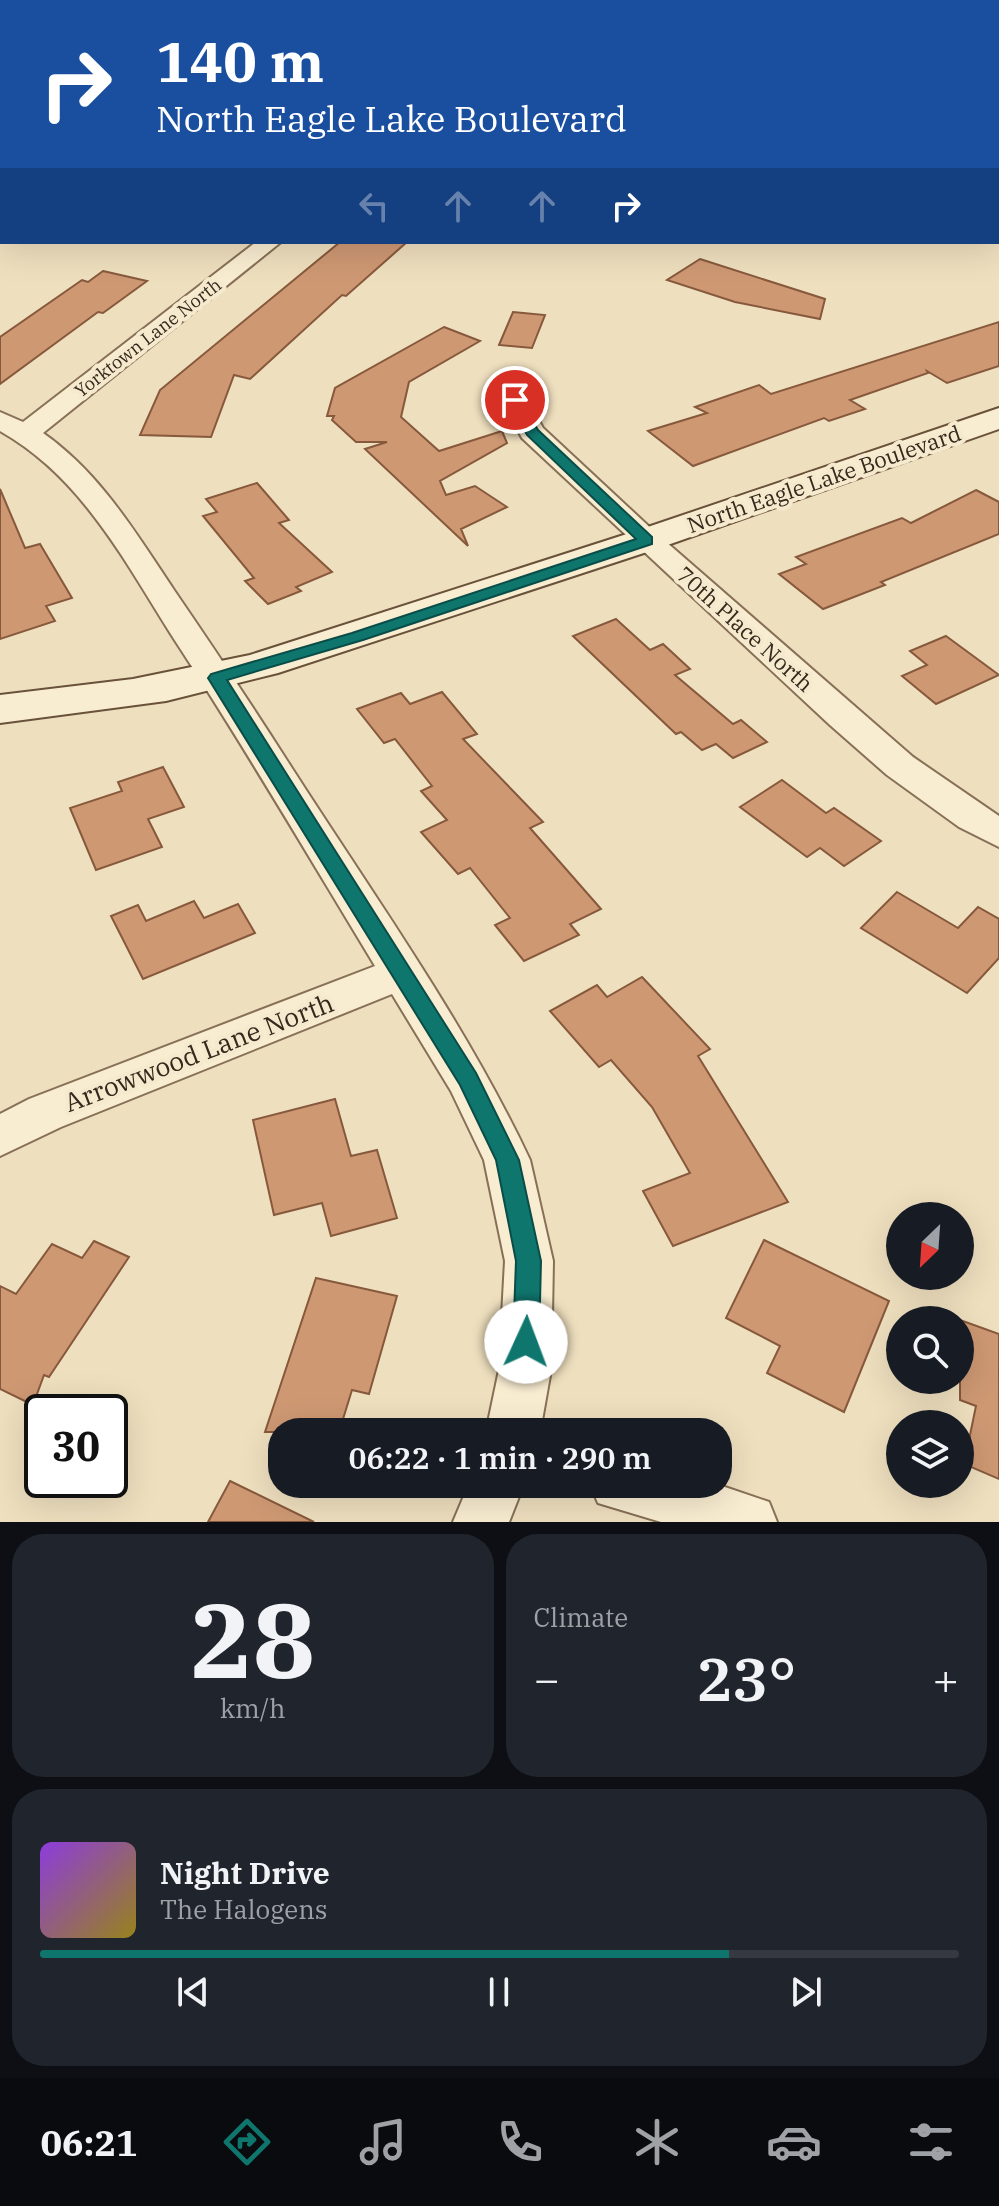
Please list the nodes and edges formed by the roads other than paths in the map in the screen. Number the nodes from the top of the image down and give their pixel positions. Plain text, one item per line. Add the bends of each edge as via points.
1 (267, 244) edge
2 (515, 400) dead end
3 (999, 418) edge
4 (13, 427) edge
5 (646, 540) junction
6 (217, 678) junction
7 (0, 709) edge
8 (999, 833) edge
9 (400, 974) junction
10 (0, 1136) edge
11 (516, 1418) edge
12 (491, 1498) edge
13 (672, 1498) edge
14 (481, 1522) edge
15 (749, 1522) edge

1 - 4 street, Yorktown Lane North
2 - 5 street, 70th Place North via 532,432
3 - 5 street, North Eagle Lake Boulevard
4 - 6 street via 48,448 91,489
5 - 6 street, North Eagle Lake Boulevard
5 - 8 street, 70th Place North via 900,766
6 - 7 street, North Eagle Lake Boulevard
6 - 9 street
9 - 10 street, Arrowwood Lane North via 45,1113
9 - 11 street via 468,1080 507,1160 529,1261 525,1370
12 - 14 street
13 - 15 street

